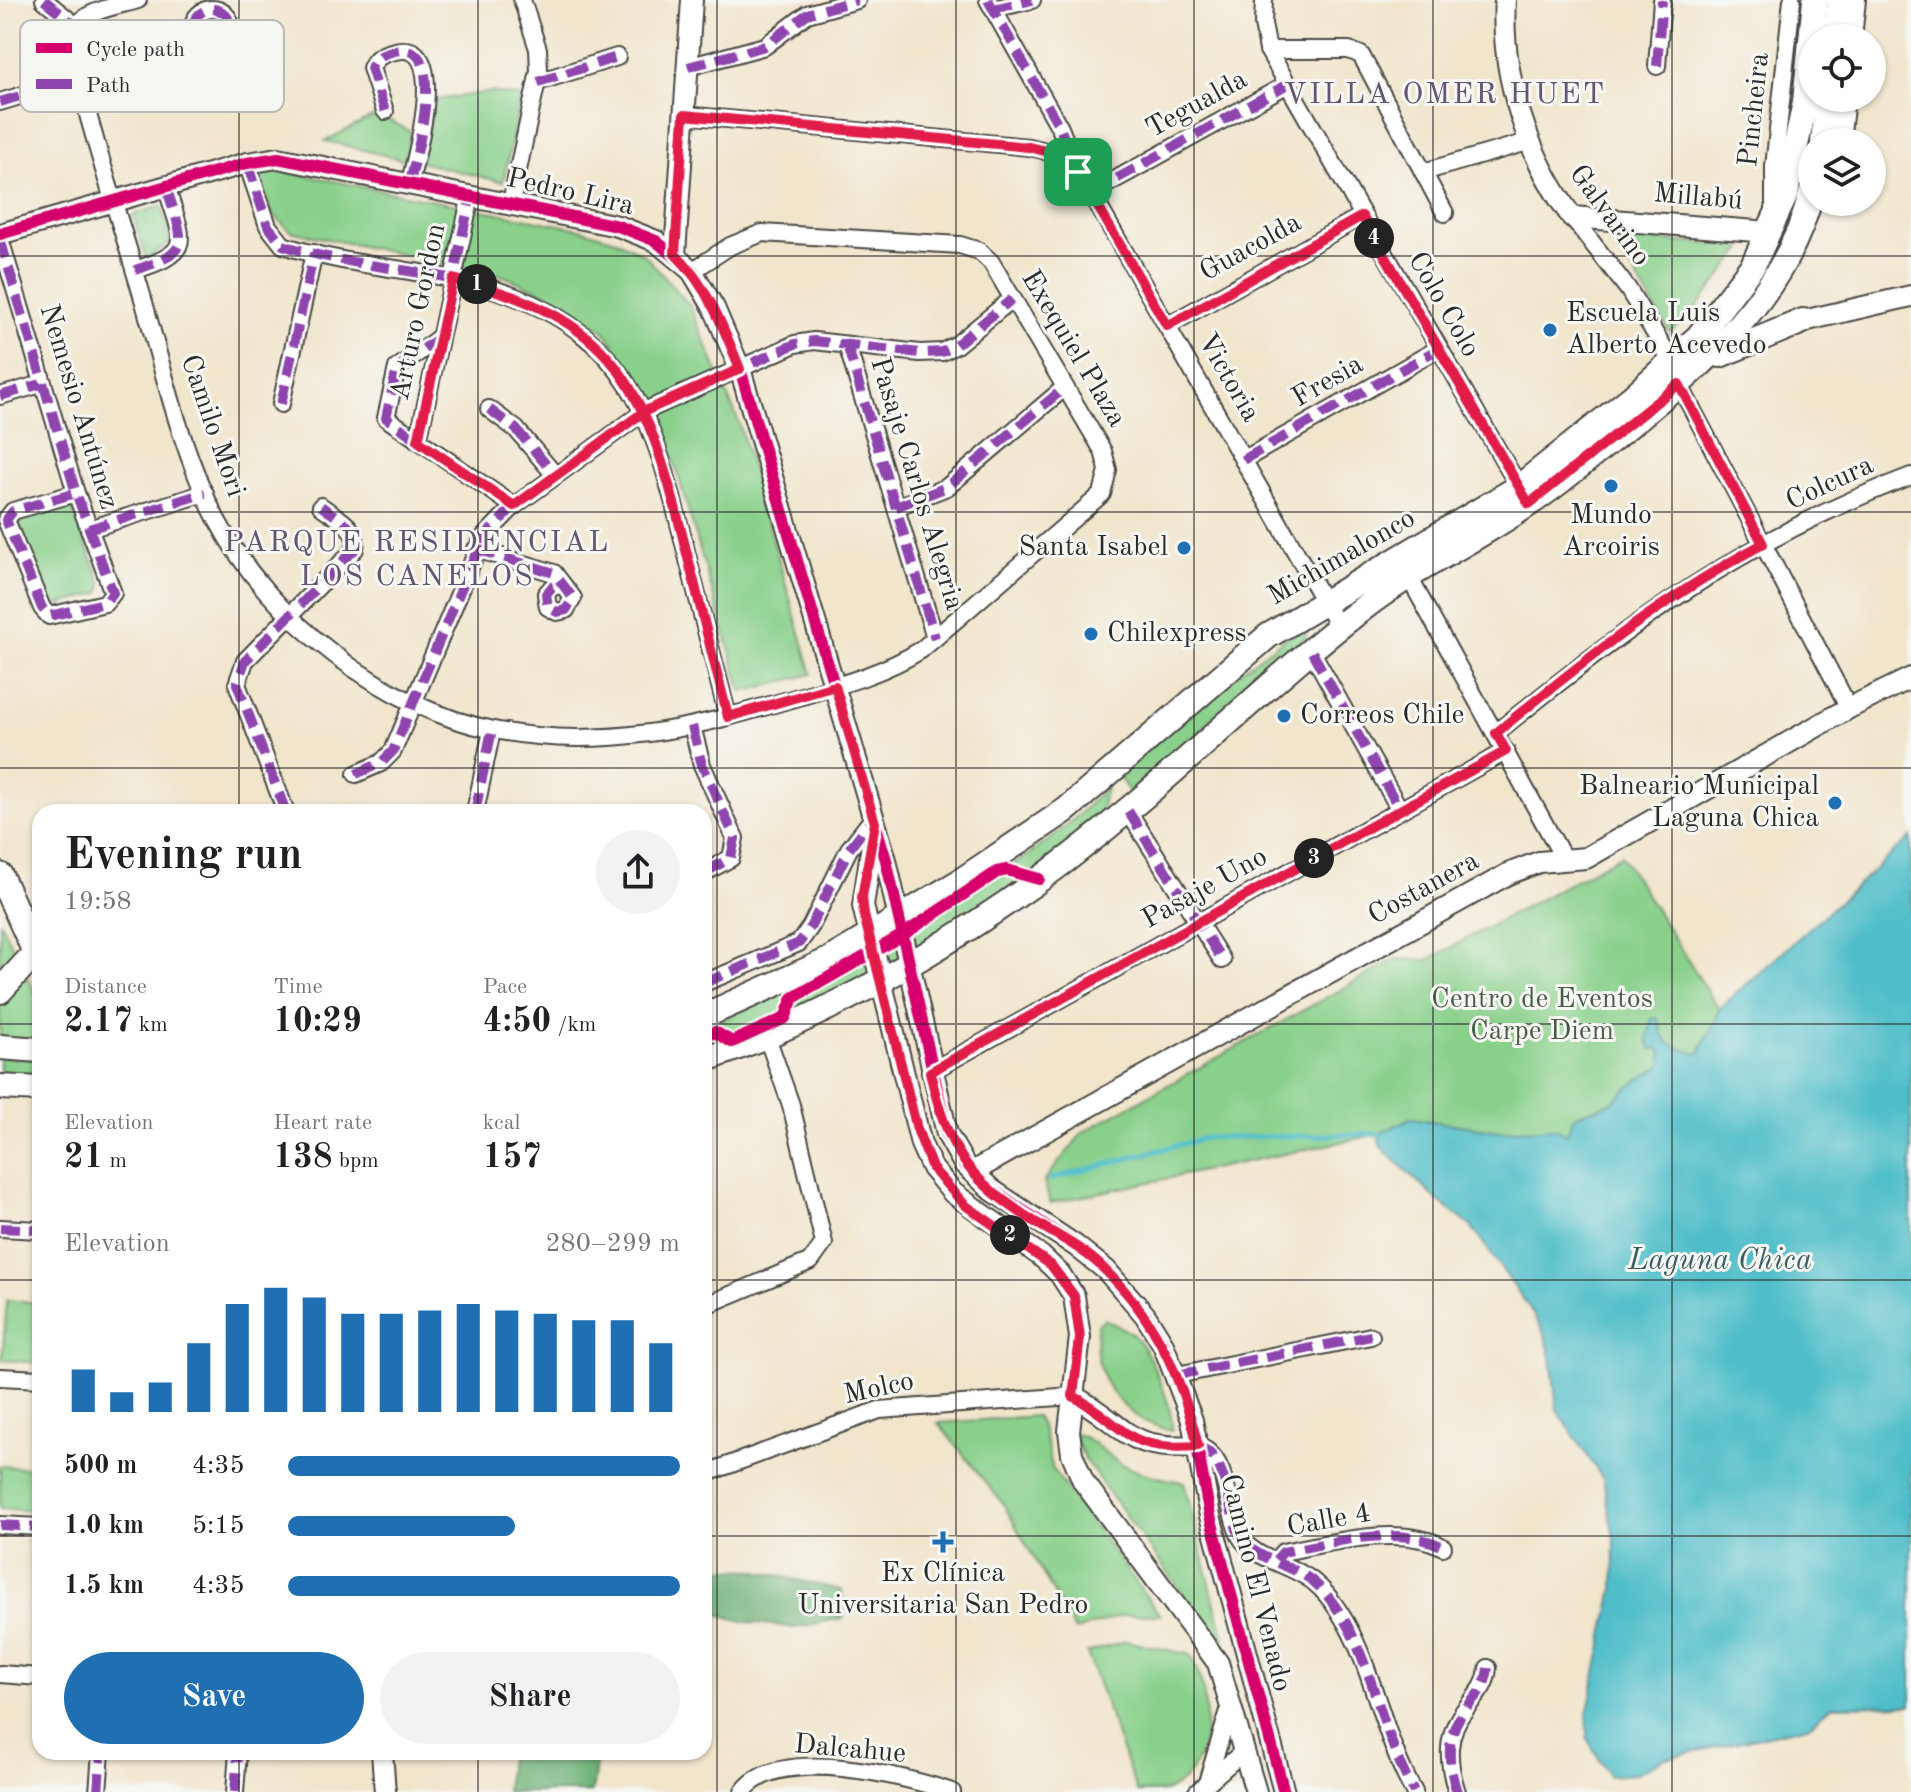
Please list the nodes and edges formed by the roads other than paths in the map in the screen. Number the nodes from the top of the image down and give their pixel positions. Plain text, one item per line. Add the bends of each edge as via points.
1 (44, 0) edge
2 (138, 0) edge
3 (522, 0) edge
4 (692, 0) edge
5 (857, 0) edge
6 (1032, 0) edge
7 (1264, 0) edge
8 (1505, 0) edge
9 (1662, 0) edge
10 (1792, 0) edge
11 (1815, 0) edge
12 (1839, 0) edge
13 (1857, 0) edge
14 (990, 4) edge
15 (69, 20) edge
16 (81, 20) edge
17 (1836, 24) edge
18 (1854, 24) edge
19 (1268, 50) junction
20 (617, 57) dead end
21 (1657, 66) dead end
22 (688, 67) junction
23 (538, 82) junction
24 (1286, 85) junction
25 (385, 111) dead end
26 (89, 112) edge
27 (684, 115) junction
28 (1531, 141) junction
29 (1064, 159) junction
30 (247, 163) junction
31 (1423, 172) junction
32 (410, 182) junction
33 (166, 186) junction
34 (1091, 193) junction
35 (471, 195) junction
36 (114, 201) junction
37 (511, 203) junction
38 (1445, 213) dead end
39 (1362, 216) junction
40 (1803, 216) edge
41 (1572, 217) junction
42 (1769, 235) junction
43 (0, 237) edge
44 (314, 253) junction
45 (675, 254) junction
46 (135, 270) junction
47 (692, 271) junction
48 (453, 279) junction
49 (1766, 295) junction
50 (1911, 296) edge
51 (1012, 299) junction
52 (1803, 321) junction
53 (1167, 326) junction
54 (440, 337) junction
55 (847, 345) junction
56 (1438, 349) junction
57 (1703, 363) junction
58 (740, 369) junction
59 (1676, 374) junction
60 (41, 384) junction
61 (1064, 388) junction
62 (0, 396) edge
63 (281, 404) dead end
64 (489, 409) dead end
65 (645, 411) junction
66 (418, 441) junction
67 (1243, 460) junction
68 (555, 475) junction
69 (1911, 476) edge
70 (76, 493) junction
71 (205, 493) junction
72 (1524, 496) junction
73 (321, 506) dead end
74 (514, 506) junction
75 (896, 507) junction
76 (89, 529) junction
77 (1763, 544) junction
78 (476, 549) junction
79 (1404, 568) junction
80 (561, 585) dead end
81 (1323, 601) junction
82 (291, 618) junction
83 (1339, 628) junction
84 (935, 638) junction
85 (1312, 652) junction
86 (1911, 678) edge
87 (835, 686) junction
88 (414, 702) junction
89 (1849, 708) junction
90 (728, 717) junction
91 (692, 726) junction
92 (492, 730) junction
93 (1496, 733) junction
94 (1506, 751) junction
95 (356, 774) dead end
96 (283, 804) edge
97 (477, 804) edge
98 (1400, 810) junction
99 (1128, 811) junction
100 (875, 820) junction
101 (1565, 861) junction
102 (712, 869) edge
103 (0, 875) edge
104 (897, 919) junction
105 (1199, 922) junction
106 (870, 937) junction
107 (32, 945) edge
108 (1222, 960) dead end
109 (32, 963) edge
110 (907, 965) junction
111 (712, 980) edge
112 (881, 980) junction
113 (0, 991) edge
114 (712, 1013) edge
115 (767, 1037) junction
116 (0, 1047) edge
117 (32, 1049) edge
118 (712, 1057) edge
119 (930, 1072) junction
120 (0, 1087) edge
121 (32, 1089) edge
122 (972, 1172) junction
123 (0, 1228) edge
124 (32, 1230) edge
125 (1106, 1270) junction
126 (1074, 1296) junction
127 (712, 1303) edge
128 (1371, 1336) dead end
129 (1177, 1375) junction
130 (0, 1377) edge
131 (32, 1379) edge
132 (1073, 1396) junction
133 (1198, 1446) junction
134 (712, 1471) edge
135 (0, 1525) edge
136 (32, 1527) edge
137 (1443, 1547) dead end
138 (1276, 1560) junction
139 (1488, 1668) dead end
140 (0, 1674) edge
141 (32, 1676) edge
142 (1257, 1691) junction
143 (1232, 1702) junction
144 (1245, 1750) junction
145 (100, 1760) edge
146 (237, 1760) edge
147 (383, 1760) edge
148 (1203, 1786) edge
149 (745, 1789) edge
150 (98, 1792) edge
151 (235, 1792) edge
152 (385, 1792) edge
153 (952, 1792) edge
154 (1256, 1792) edge
155 (1284, 1792) edge
156 (1414, 1792) edge
157 (1457, 1792) edge

1 - 15 street
2 - 16 street
3 - 23 street via 538,49
4 - 22 street
5 - 22 street via 801,17 765,46
6 - 14 street
7 - 19 street, Colo Colo
8 - 28 street, Galvarino via 1509,70
9 - 21 street
10 - 42 street, Pincheira
11 - 42 main road, Michimalonco via 1797,149
12 - 17 main road
13 - 18 street
14 - 29 street, Victoria via 1060,128 1066,143
19 - 24 street, Colo Colo
19 - 31 street via 1357,52
20 - 23 street
22 - 27 street
23 - 37 street
24 - 34 street, Tegualda
24 - 39 street, Colo Colo
25 - 32 street via 371,68 382,54 406,50 417,58 428,92
26 - 36 street, Camilo Mori
27 - 29 street via 1029,147
27 - 45 street
28 - 31 street
28 - 41 street, Galvarino via 1545,178
29 - 34 street, Victoria
30 - 32 street, Pedro Lira via 296,160
30 - 33 street, Pedro Lira
30 - 44 street via 271,234 283,245
31 - 38 street
32 - 35 street, Pedro Lira
33 - 36 street, Pedro Lira
33 - 46 street via 180,236 178,249 167,260
34 - 53 street, Victoria
35 - 37 street, Pedro Lira
35 - 48 street, Arturo Gordon
36 - 43 street, Pedro Lira
36 - 46 street, Camilo Mori
37 - 45 street, Pedro Lira via 618,226
39 - 53 street, Guacolda
39 - 56 street, Colo Colo
40 - 49 main road, Michimalonco
41 - 42 street, Millabú
41 - 59 street, Galvarino via 1628,289
42 - 49 main road
42 - 59 main road, Michimalonco
43 - 60 street, Nemesio Antúnez
44 - 48 street
44 - 63 street
45 - 47 street, Pedro Lira
46 - 71 street, Camilo Mori
47 - 51 street, Exequiel Plaza via 740,240 762,233 960,245 985,256
47 - 58 street, Pedro Lira
48 - 54 street, Arturo Gordon
48 - 65 street via 522,300 579,332 621,372
49 - 52 main road via 1778,311
49 - 57 main road, Michimalonco
50 - 52 street
51 - 55 street via 942,352
51 - 61 street, Exequiel Plaza
52 - 57 main road
53 - 67 street, Victoria
54 - 66 street, Arturo Gordon
54 - 66 street via 397,368 386,418
55 - 58 street via 795,344
55 - 75 street, Pasaje Carlos Alegria
56 - 67 street, Fresia
56 - 72 street, Colo Colo
57 - 59 main road, Michimalonco
58 - 65 street
58 - 87 street, Pedro Lira
59 - 72 main road, Michimalonco
59 - 77 street, Galvarino
60 - 62 street
60 - 70 street, Nemesio Antúnez
61 - 75 street via 947,487
61 - 84 street, Exequiel Plaza via 1103,451 1106,487
64 - 68 street via 516,429
65 - 68 street
65 - 90 street via 666,472
66 - 74 street
67 - 81 street, Victoria
68 - 74 street
69 - 77 street, Colcura
70 - 76 street, Nemesio Antúnez
70 - 76 street, Nemesio Antúnez via 13,511 6,520 49,616 111,597
71 - 76 street
71 - 82 street, Camilo Mori via 245,565
72 - 79 main road, Michimalonco
73 - 82 street via 351,528 355,549
74 - 78 street
75 - 84 street, Pasaje Carlos Alegria
77 - 89 street, Galvarino
77 - 93 street, Colcura via 1631,625
78 - 80 street via 554,573
78 - 88 street
79 - 81 main road, Michimalonco
79 - 83 main road, Michimalonco
79 - 93 street
81 - 83 street, Victoria
81 - 104 main road, Michimalonco via 1252,648 1043,827
82 - 88 street, Camilo Mori via 345,661
82 - 96 street via 245,661 237,684
83 - 85 main road, Michimalonco
84 - 87 street, Exequiel Plaza via 906,660
85 - 98 street
85 - 99 main road, Michimalonco
86 - 89 street, Costanera
87 - 90 street, Camilo Mori
87 - 100 street, Pedro Lira
88 - 92 street, Camilo Mori
88 - 95 street via 393,751
89 - 101 street, Costanera via 1586,858
90 - 91 street, Camilo Mori
91 - 92 street, Camilo Mori via 592,738
91 - 102 street via 709,784 735,838 731,858
92 - 97 street
93 - 94 street
94 - 98 street, Pasaje Uno
94 - 101 street
98 - 105 street, Pasaje Uno
99 - 105 street
99 - 110 main road, Michimalonco via 1039,879
100 - 104 street, Camino El Venado
100 - 106 street, Camino El Venado via 862,897
100 - 111 street via 849,849 799,943
101 - 122 street, Costanera via 1539,862 1508,874
103 - 107 main road
104 - 106 main road, Michimalonco
104 - 110 street, Camino El Venado
105 - 108 street
105 - 119 street, Pasaje Uno
106 - 112 street, Camino El Venado
106 - 114 main road, Michimalonco via 786,982
109 - 113 main road
110 - 112 main road, Michimalonco
110 - 119 street, Camino El Venado
112 - 115 main road, Michimalonco
112 - 126 street, Camino El Venado via 917,1129 932,1168 965,1205 1051,1265
115 - 118 main road, Michimalonco
115 - 127 street via 791,1105 824,1243 811,1261
116 - 117 main road
119 - 122 street, Camino El Venado via 950,1143
120 - 121 main road
122 - 125 street, Camino El Venado
123 - 124 street
125 - 126 street via 1084,1281
125 - 129 street, Camino El Venado via 1145,1315
126 - 132 street, Camino El Venado via 1080,1337
128 - 129 street
129 - 133 street, Camino El Venado
130 - 131 street
132 - 133 street via 1136,1440
132 - 134 street, Molco via 879,1410
132 - 143 street, Camino El Venado via 1070,1443 1079,1473 1209,1648
133 - 138 street, Calle 4 via 1214,1457 1244,1542
133 - 142 street, Camino El Venado via 1210,1516
135 - 136 street
137 - 138 street, Calle 4 via 1395,1535 1283,1552
138 - 156 street via 1316,1584 1346,1623 1399,1767
139 - 157 street via 1486,1685 1453,1727 1447,1762
140 - 141 street
142 - 144 street
142 - 155 street, Camino El Venado
143 - 144 street, Camino El Venado
143 - 148 street
144 - 148 street
144 - 154 street, Camino El Venado
145 - 150 street
146 - 151 street
147 - 152 street
149 - 153 street, Dalcahue via 773,1771 811,1768 871,1772

